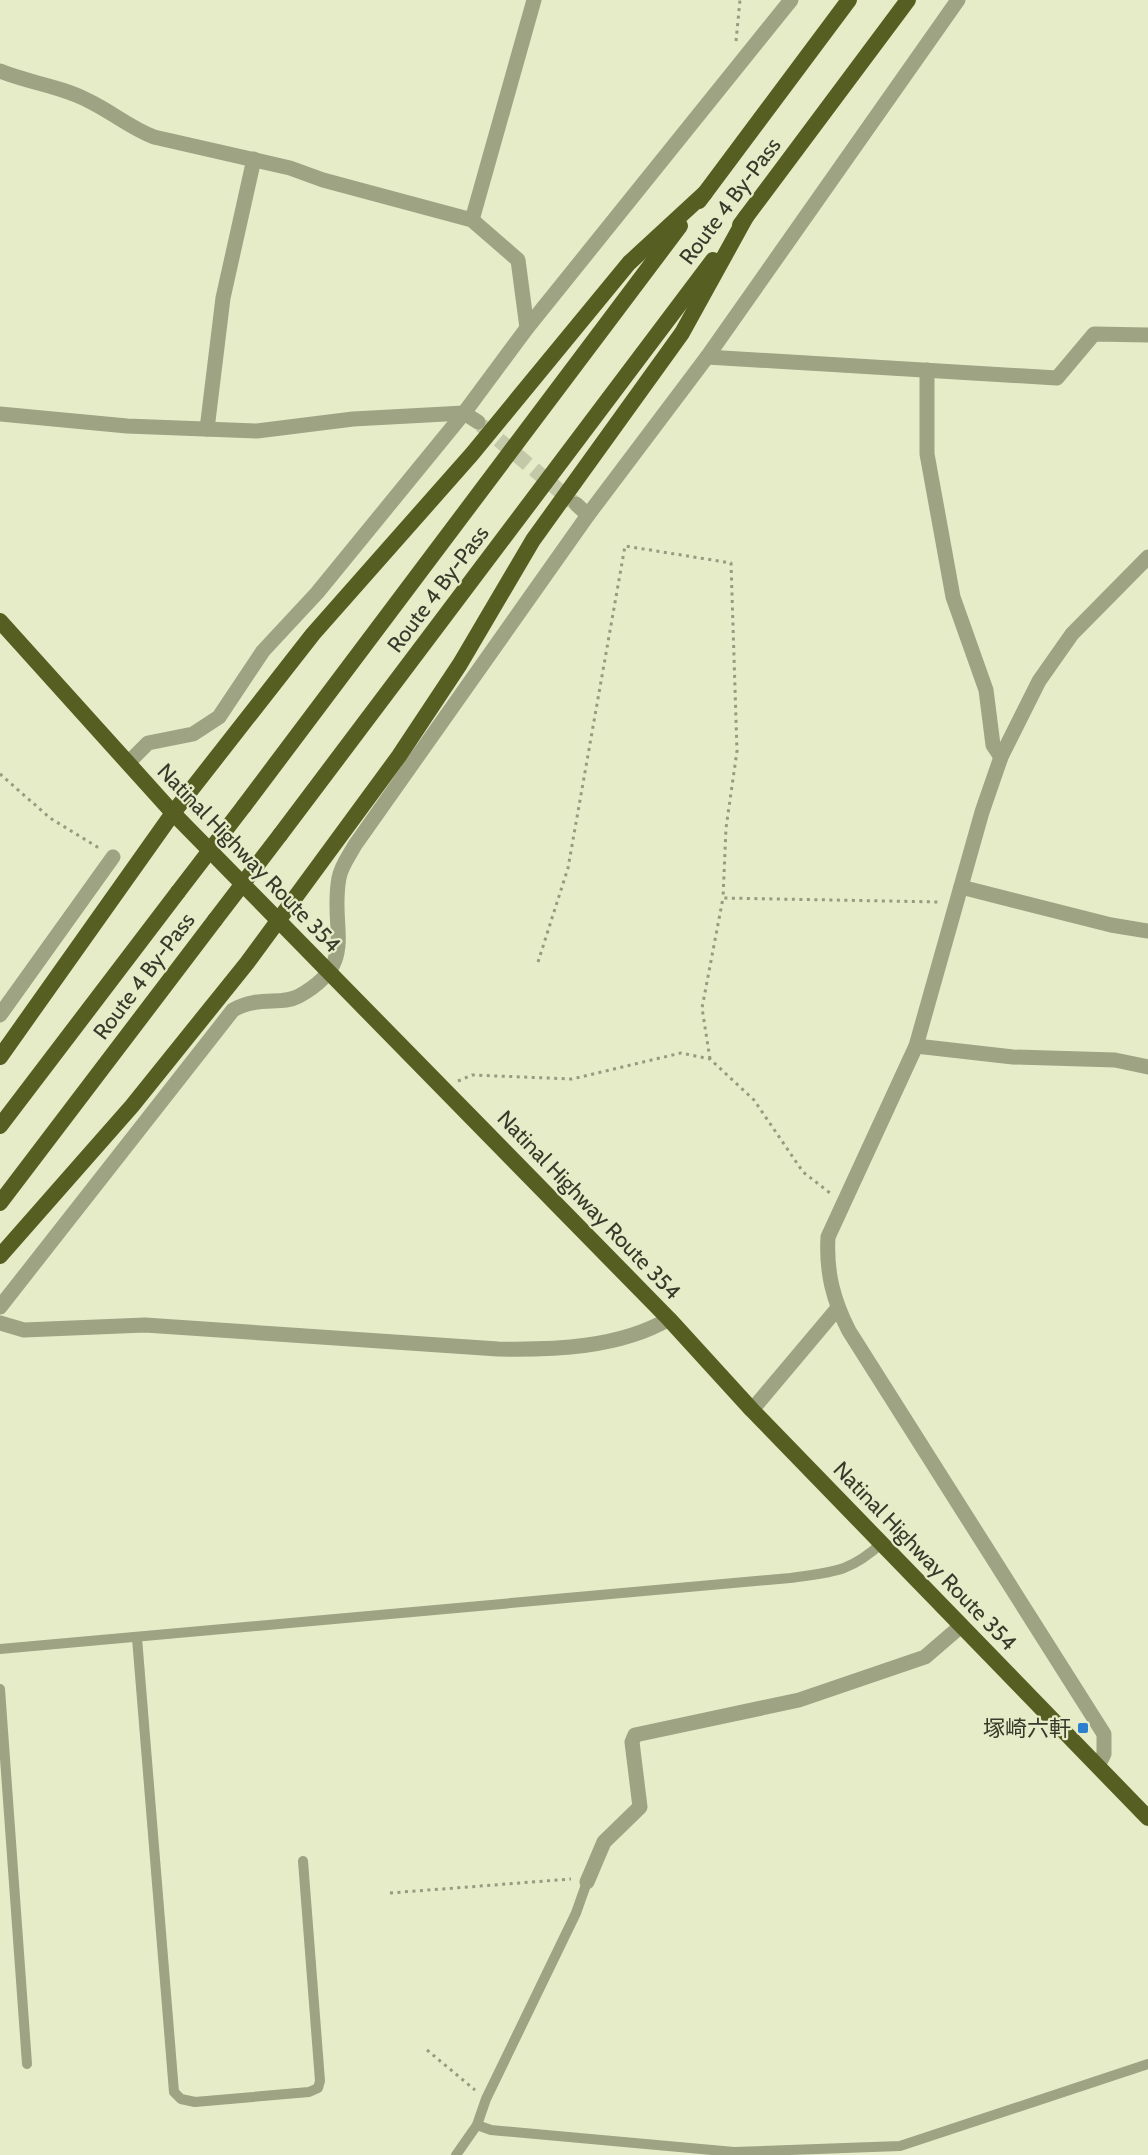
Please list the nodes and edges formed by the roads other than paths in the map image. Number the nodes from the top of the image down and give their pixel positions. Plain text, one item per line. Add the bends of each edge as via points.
1 (534, 0) edge
2 (791, 0) edge
3 (849, 0) edge
4 (908, 0) edge
5 (958, 0) edge
6 (0, 70) edge
7 (254, 159) junction
8 (705, 193) junction
9 (746, 217) junction
10 (471, 220) junction
11 (527, 328) junction
12 (1148, 335) edge
13 (707, 357) junction
14 (927, 370) junction
15 (464, 413) junction
16 (0, 414) edge
17 (478, 422) tunnel mouth
18 (207, 429) junction
19 (576, 504) tunnel mouth
20 (588, 515) junction
21 (1148, 557) edge
22 (0, 621) edge
23 (1001, 757) junction
24 (128, 763) junction
25 (173, 813) junction
26 (113, 857) road end
27 (961, 886) junction
28 (277, 921) junction
29 (1148, 932) edge
30 (328, 974) junction
31 (0, 1015) edge
32 (916, 1046) junction
33 (0, 1057) edge
34 (1148, 1067) edge
35 (0, 1126) edge
36 (0, 1203) edge
37 (0, 1256) edge
38 (0, 1307) edge
39 (837, 1309) junction
40 (669, 1319) junction
41 (0, 1323) edge
42 (752, 1410) junction
43 (882, 1543) junction
44 (961, 1626) junction
45 (137, 1638) junction
46 (0, 1650) edge
47 (0, 1689) edge
48 (1098, 1766) junction
49 (1148, 1818) edge
50 (303, 1861) dead end
51 (587, 1882) joint
52 (27, 2064) dead end
53 (1148, 2064) edge
54 (477, 2126) junction
55 (456, 2155) edge

1 - 10 street
2 - 11 street
3 - 8 highway, Route 4 By-Pass
4 - 9 highway, Route 4 By-Pass
5 - 13 street
6 - 7 street via 72,93 154,137
7 - 10 street
7 - 18 street via 223,298
8 - 25 highway via 629,263 472,454 312,634
8 - 35 highway, Route 4 By-Pass, bridge
9 - 28 highway via 682,333 533,540 460,664 399,756
9 - 36 highway, Route 4 By-Pass, bridge
10 - 11 street via 518,261
11 - 15 street
12 - 14 street via 1094,334 1057,378
13 - 14 street
13 - 20 street
14 - 23 street via 927,454 953,597 986,690 993,745
15 - 17 street
15 - 18 street via 353,419 258,431
15 - 24 street via 317,593 263,651 219,717 193,734 148,743
16 - 18 street
19 - 20 street
20 - 30 street via 345,863 338,888 339,952
21 - 23 street via 1072,634 1039,681
22 - 24 highway, Natinal Highway Route 354
23 - 27 street
24 - 25 highway, Natinal Highway Route 354
25 - 28 highway, Natinal Highway Route 354
25 - 33 highway
26 - 31 street
27 - 29 street
27 - 32 street
28 - 30 highway, Natinal Highway Route 354
28 - 37 highway via 132,1106
30 - 38 street via 291,1000 264,999 233,1010
30 - 40 highway, Natinal Highway Route 354
32 - 34 street via 1013,1057 1115,1060
32 - 39 street via 828,1237 826,1264
39 - 42 street
39 - 48 street via 1104,1734 1104,1754
40 - 41 street via 650,1330 550,1350 144,1325 24,1330
40 - 42 highway, Natinal Highway Route 354
42 - 43 highway, Natinal Highway Route 354
43 - 44 highway, Natinal Highway Route 354
43 - 45 lane via 841,1571 790,1578
44 - 48 highway, Natinal Highway Route 354
44 - 51 street via 925,1657 799,1700 635,1736 632,1742 640,1807 604,1842
45 - 46 lane
45 - 50 lane via 174,2092 181,2099 195,2102 318,2088
47 - 52 lane
48 - 49 highway, Natinal Highway Route 354
51 - 54 lane
53 - 54 lane via 900,2146 734,2152
54 - 55 lane

